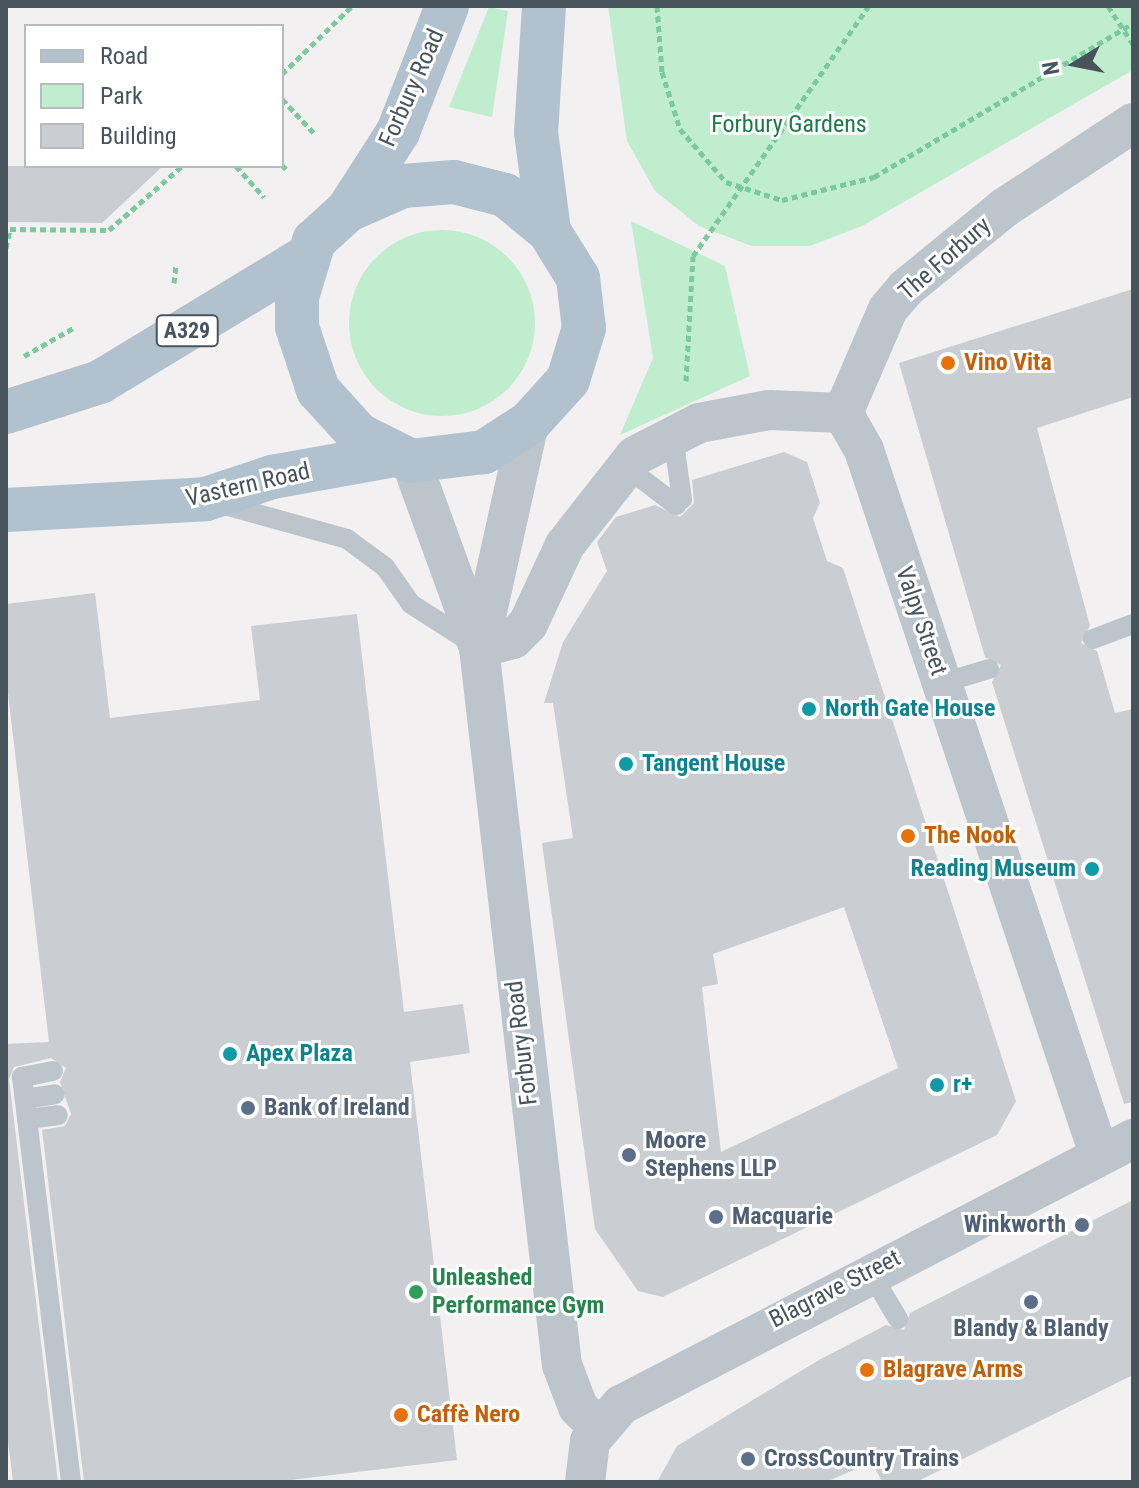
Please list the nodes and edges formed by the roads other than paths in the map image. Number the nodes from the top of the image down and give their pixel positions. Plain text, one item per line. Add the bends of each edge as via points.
1 (447, 6) edge
2 (544, 6) edge
3 (1133, 123) edge
4 (348, 210) junction
5 (549, 231) junction
6 (305, 258) junction
7 (6, 412) edge
8 (843, 413) junction
9 (529, 423) junction
10 (677, 434) junction
11 (402, 458) junction
12 (626, 467) junction
13 (206, 499) junction
14 (6, 510) edge
15 (1133, 624) edge
16 (1093, 639) dead end
17 (479, 648) junction
18 (989, 669) dead end
19 (942, 683) junction
20 (53, 1071) dead end
21 (55, 1094) dead end
22 (26, 1109) junction
23 (58, 1115) dead end
24 (1116, 1145) edge
25 (870, 1272) junction
26 (898, 1319) dead end
27 (597, 1426) junction
28 (71, 1482) edge
29 (585, 1482) edge

1 - 4 main road, Forbury Road via 398,132
2 - 5 main road via 536,132
3 - 8 street, The Forbury via 1036,184 906,288 882,322
4 - 5 main road via 403,186 454,182 505,195
4 - 6 main road
5 - 9 main road via 578,278 584,328 568,380
6 - 7 main road, A329 via 100,382
6 - 11 main road via 297,327 318,390 359,435
8 - 10 street via 769,410
8 - 19 street, Valpy Street via 864,450
9 - 11 main road via 484,452
9 - 17 street, Forbury Road
10 - 12 street
10 - 12 lane via 679,502
11 - 13 main road, Vastern Road via 272,477
11 - 17 street, Forbury Road
12 - 17 street via 565,545 528,624 513,639
13 - 14 main road, Vastern Road
13 - 17 lane via 347,539 385,567 411,604
15 - 16 lane
17 - 27 street, Forbury Road via 562,1365 578,1407
18 - 19 lane
19 - 24 street, Valpy Street
20 - 22 lane via 22,1077
21 - 22 lane
22 - 23 lane
22 - 28 lane
24 - 25 street, Blagrave Street
25 - 26 lane
25 - 27 street, Blagrave Street via 621,1405
27 - 29 street

